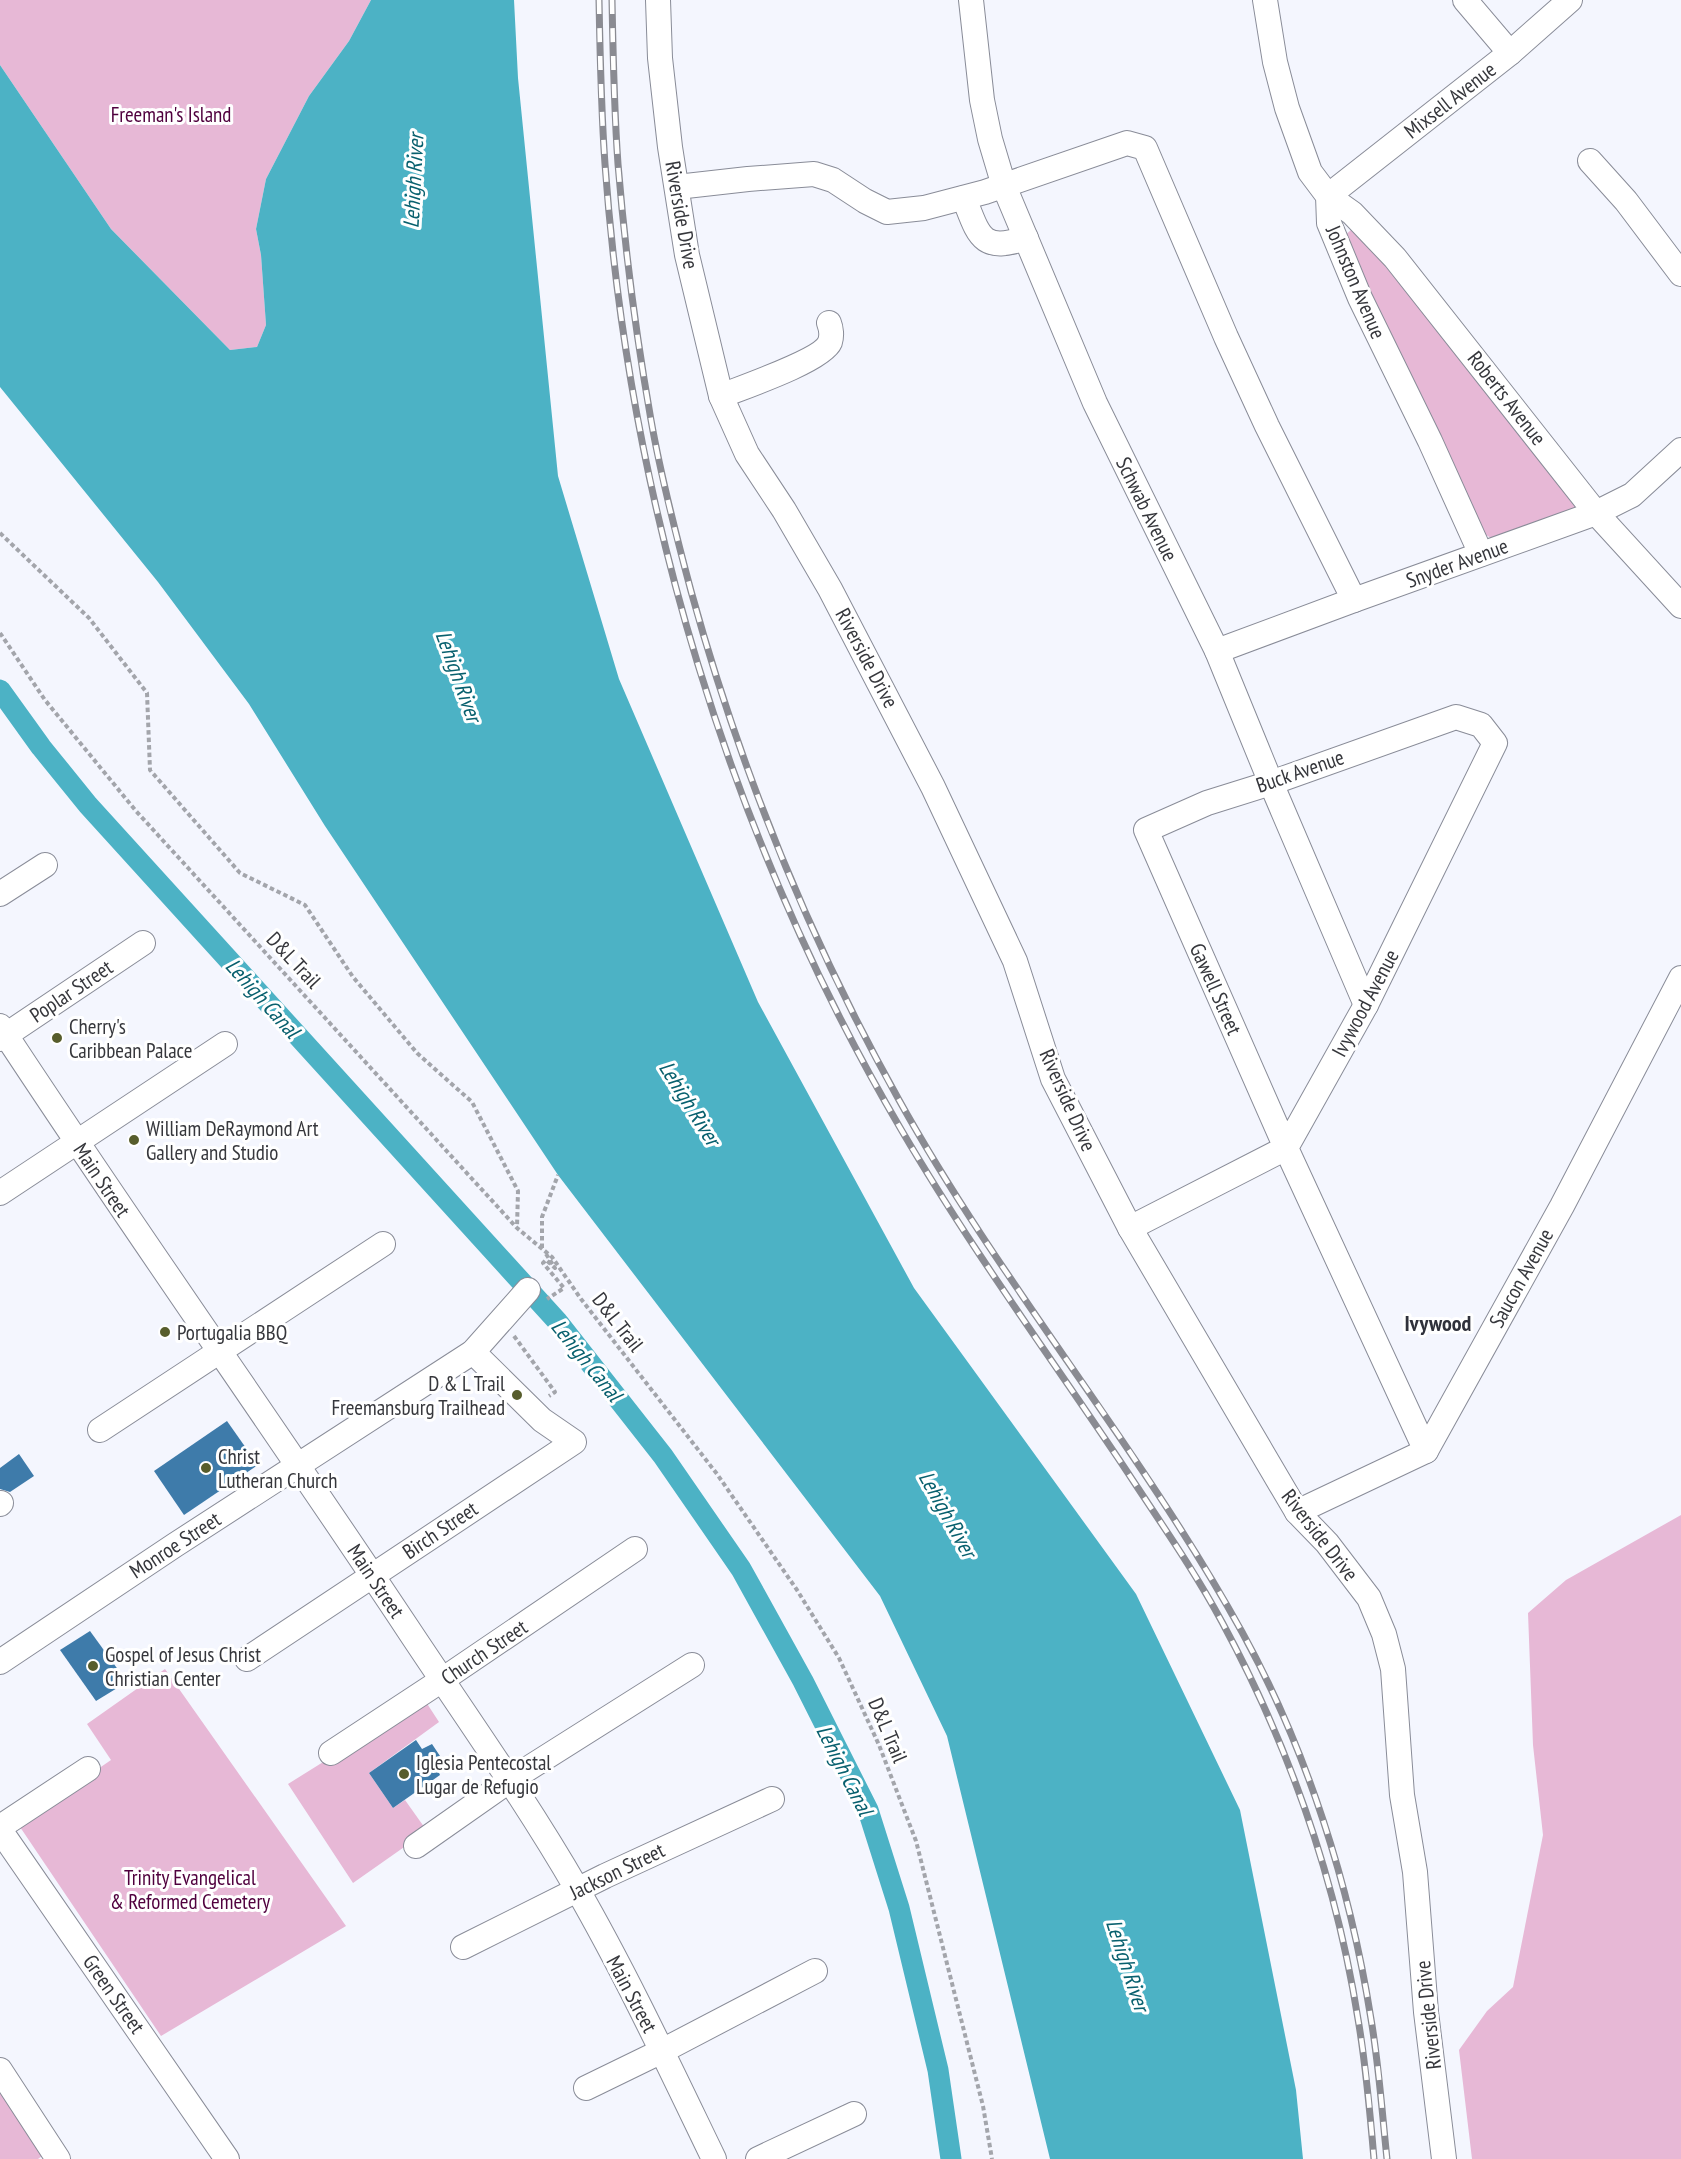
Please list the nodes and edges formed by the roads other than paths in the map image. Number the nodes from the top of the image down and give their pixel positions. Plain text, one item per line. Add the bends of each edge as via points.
1 (658, 0) edge
2 (971, 0) edge
3 (1265, 0) edge
4 (1466, 0) edge
5 (1570, 0) edge
6 (1510, 53) junction
7 (1590, 161) dead end
8 (1004, 186) junction
9 (677, 187) junction
10 (1328, 196) junction
11 (964, 198) junction
12 (1026, 238) junction
13 (1681, 274) edge
14 (829, 323) dead end
15 (720, 396) junction
16 (1681, 450) edge
17 (1596, 513) junction
18 (1481, 554) junction
19 (1354, 600) junction
20 (1681, 606) edge
21 (1217, 651) junction
22 (1456, 717) joint
23 (1271, 783) junction
24 (1146, 830) joint
25 (45, 865) dead end
26 (0, 894) edge
27 (143, 943) dead end
28 (1681, 978) edge
29 (1366, 1005) junction
30 (2, 1033) edge
31 (225, 1044) dead end
32 (76, 1142) junction
33 (1286, 1148) junction
34 (0, 1193) edge
35 (1130, 1228) junction
36 (383, 1244) dead end
37 (528, 1290) dead end
38 (219, 1352) junction
39 (473, 1352) junction
40 (100, 1430) dead end
41 (1426, 1451) junction
42 (298, 1465) junction
43 (1297, 1512) junction
44 (635, 1548) dead end
45 (372, 1575) junction
46 (1, 1659) edge
47 (247, 1659) dead end
48 (692, 1665) dead end
49 (442, 1680) junction
50 (331, 1753) dead end
51 (88, 1769) dead end
52 (510, 1780) junction
53 (772, 1799) dead end
54 (0, 1828) edge
55 (416, 1846) dead end
56 (577, 1890) junction
57 (463, 1947) dead end
58 (815, 1971) dead end
59 (662, 2051) junction
60 (0, 2070) edge
61 (586, 2088) dead end
62 (854, 2114) dead end
63 (58, 2159) edge
64 (227, 2159) edge
65 (714, 2159) edge
66 (758, 2159) edge
67 (1444, 2159) edge

1 - 9 street, Riverside Drive via 660,58
2 - 8 street, Schwab Avenue via 982,100
3 - 10 street, Johnston Avenue via 1287,108 1310,172
4 - 6 street
5 - 6 street, Mixsell Avenue
6 - 10 street, Mixsell Avenue
7 - 13 street
8 - 11 street
8 - 12 street, Schwab Avenue
8 - 19 street via 1127,143 1145,148 1231,347
9 - 11 street via 814,174 833,180 887,212
9 - 15 street, Riverside Drive via 687,255
10 - 17 street, Roberts Avenue via 1352,213 1395,258
10 - 18 street, Johnston Avenue via 1329,223 1360,298
11 - 12 street via 983,238 994,244
12 - 21 street, Schwab Avenue via 1095,403
14 - 15 street via 830,342 824,350 784,371
15 - 35 street, Riverside Drive via 747,454 830,589 929,778 1015,961 1053,1079
16 - 17 street, Snyder Avenue via 1632,495
17 - 18 street, Snyder Avenue
17 - 20 street, Roberts Avenue
18 - 19 street, Snyder Avenue
19 - 21 street, Snyder Avenue
21 - 23 street, Schwab Avenue
22 - 23 street, Buck Avenue
22 - 29 street, Ivywood Avenue via 1481,725 1495,743
23 - 24 street, Buck Avenue via 1207,803
23 - 29 street, Schwab Avenue
24 - 33 street, Gawell Street
25 - 26 street
27 - 30 street, Poplar Street
28 - 41 street, Saucon Avenue via 1562,1206
29 - 33 street, Ivywood Avenue
30 - 32 street, Main Street
31 - 32 street
32 - 34 street
32 - 38 street, Main Street
33 - 35 street
33 - 41 street, Gawell Street
35 - 43 street, Riverside Drive
36 - 38 street
37 - 39 street, Monroe Street
38 - 40 street
38 - 42 street, Main Street
39 - 42 street, Monroe Street
39 - 45 street, Birch Street via 542,1420 574,1442
41 - 43 street
42 - 45 street, Main Street
42 - 46 street, Monroe Street
43 - 67 street, Riverside Drive via 1370,1598 1393,1669 1402,1795 1415,1872 1426,2012
44 - 49 street, Church Street
45 - 47 street, Birch Street
45 - 49 street, Main Street
48 - 52 street
49 - 50 street, Church Street
49 - 52 street, Main Street
51 - 54 street
52 - 55 street
52 - 56 street, Main Street
53 - 56 street, Jackson Street
54 - 64 street, Green Street
56 - 57 street, Jackson Street
56 - 59 street, Main Street
58 - 59 street
59 - 61 street
59 - 65 street, Main Street
60 - 63 street
62 - 66 street

